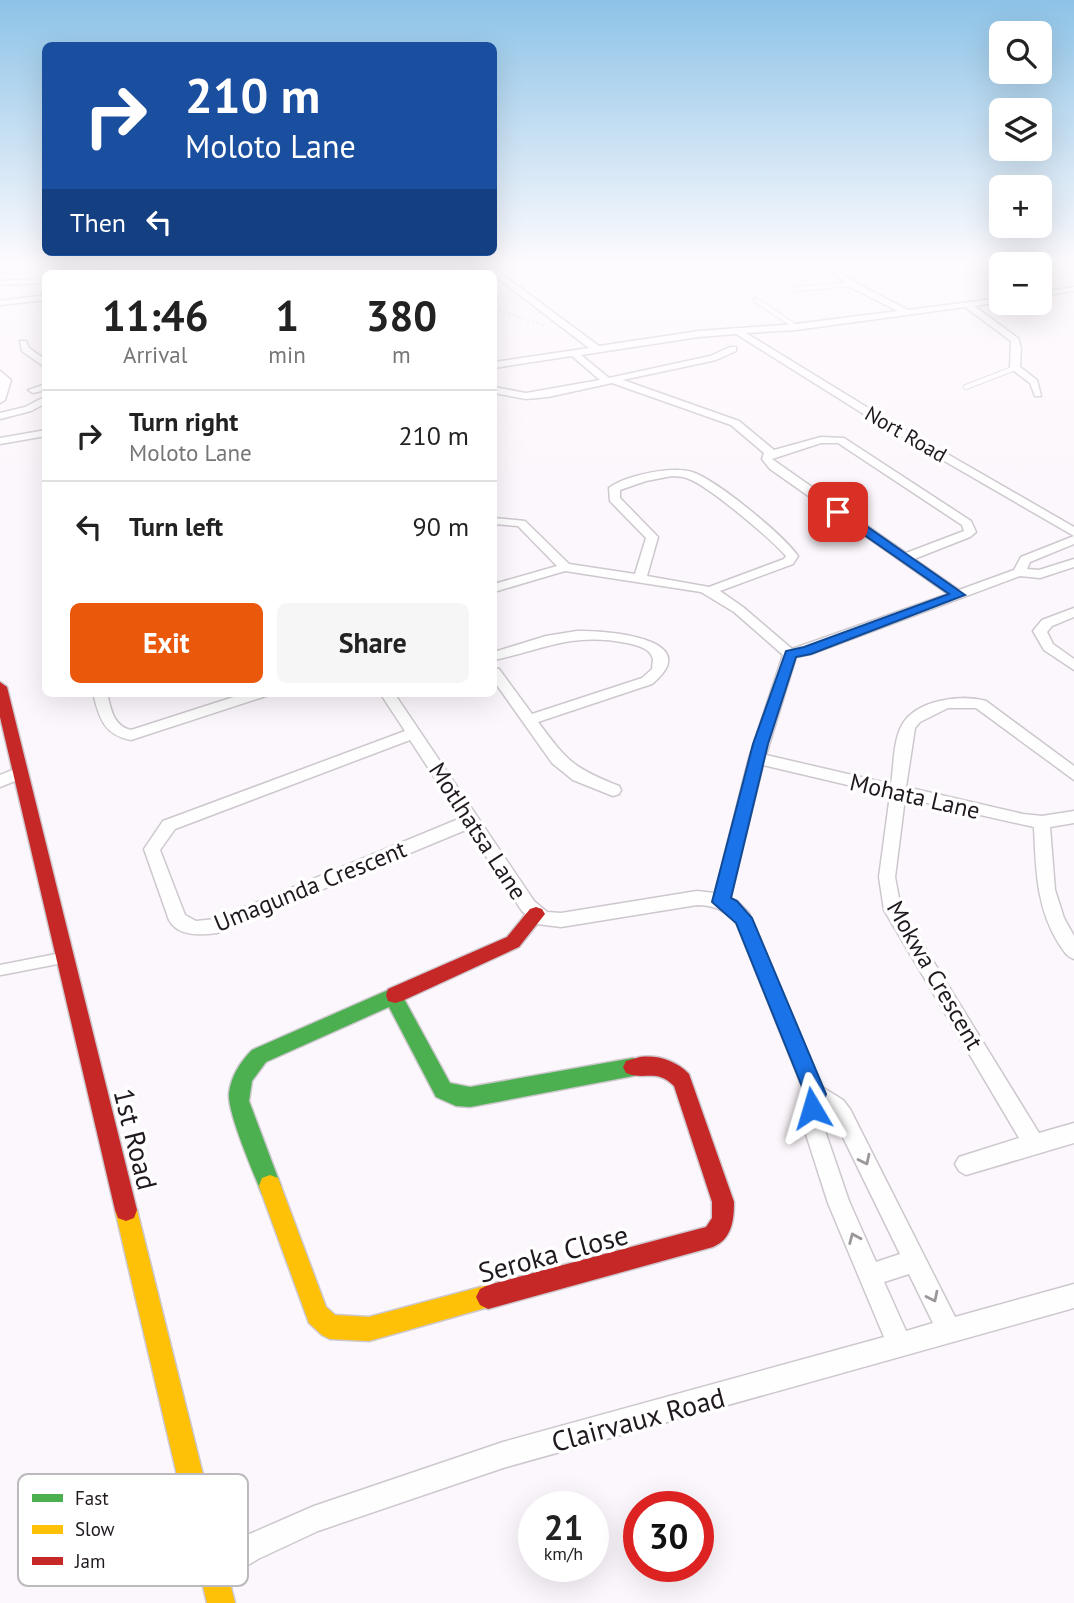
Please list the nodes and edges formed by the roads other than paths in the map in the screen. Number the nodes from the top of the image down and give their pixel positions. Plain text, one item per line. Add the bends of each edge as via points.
1 (580, 336) edge
2 (688, 336) edge
3 (745, 336) edge
4 (1009, 336) edge
5 (23, 343) dead end
6 (733, 349) dead end
7 (598, 350) junction
8 (574, 353) junction
9 (42, 360) edge
10 (497, 365) edge
11 (1015, 368) junction
12 (0, 374) edge
13 (610, 380) junction
14 (966, 387) dead end
15 (42, 388) edge
16 (33, 390) dead end
17 (497, 390) edge
18 (1038, 394) dead end
19 (0, 400) edge
20 (42, 401) edge
21 (0, 416) edge
22 (42, 434) edge
23 (0, 441) edge
24 (771, 453) junction
25 (497, 521) edge
26 (1074, 532) edge
27 (1074, 540) edge
28 (1051, 549) junction
29 (905, 558) junction
30 (1074, 563) edge
31 (565, 567) junction
32 (1019, 572) junction
33 (640, 579) junction
34 (497, 587) edge
35 (709, 591) junction
36 (958, 595) junction
37 (1074, 612) edge
38 (790, 654) junction
39 (497, 655) edge
40 (1074, 666) edge
41 (497, 675) edge
42 (0, 687) edge
43 (101, 697) edge
44 (237, 697) edge
45 (390, 697) edge
46 (219, 700) edge
47 (529, 720) junction
48 (414, 733) junction
49 (757, 758) junction
50 (20, 773) junction
51 (1074, 774) edge
52 (0, 780) edge
53 (613, 790) dead end
54 (899, 793) junction
55 (1074, 817) edge
56 (471, 821) junction
57 (1042, 822) junction
58 (721, 902) junction
59 (536, 914) junction
60 (1074, 951) edge
61 (65, 958) junction
62 (0, 971) edge
63 (393, 996) junction
64 (815, 1094) junction
65 (1074, 1133) edge
66 (1034, 1144) junction
67 (966, 1164) dead end
68 (915, 1261) junction
69 (870, 1275) junction
70 (1074, 1296) edge
71 (950, 1332) junction
72 (900, 1346) junction
73 (189, 1474) edge
74 (248, 1549) edge
75 (217, 1586) edge
76 (221, 1603) edge

1 - 7 street
2 - 7 street
3 - 26 street, Nort Road
4 - 11 street via 1015,340
5 - 9 street
6 - 13 street via 713,358
7 - 8 street
8 - 10 street
8 - 13 street
11 - 14 lane
11 - 18 street via 1034,382
12 - 19 street via 6,380
13 - 17 street via 536,396
13 - 24 street via 735,423
15 - 16 street
20 - 21 street
22 - 23 street
24 - 29 street via 767,458 774,467
24 - 29 street via 821,440 840,440 967,523 970,532 966,535
25 - 31 street via 521,523
27 - 28 street
28 - 30 street
28 - 32 street via 1026,559
29 - 36 street
30 - 32 street via 1040,574
31 - 33 street
31 - 34 street
32 - 36 street
33 - 35 street
33 - 35 street via 652,537 614,499 615,488 666,473 693,475 780,541 792,556
35 - 38 street via 722,596
36 - 38 street
37 - 40 street via 1046,623 1040,631 1051,649
38 - 49 street
39 - 47 street via 582,632 648,644 658,652 661,664 647,681
41 - 47 street
42 - 50 street, 1st Road
43 - 46 street via 109,726 123,734 139,734
44 - 46 street
45 - 48 street, Motlhatsa Lane
47 - 53 street via 557,759 578,776
48 - 56 street, Motlhatsa Lane
48 - 56 street, Umagunda Crescent via 169,825 152,849 178,920 195,928 217,926
49 - 54 street, Mohata Lane
49 - 58 street
50 - 52 street
50 - 61 street, 1st Road
51 - 54 street, Mokwa Crescent via 981,704 958,700 915,718 908,727
54 - 57 street, Mohata Lane
54 - 66 street, Mokwa Crescent via 887,877 893,910
55 - 57 street, Mohata Lane
56 - 59 street, Motlhatsa Lane
57 - 60 street via 1047,901 1052,918
58 - 59 street, Motlhatsa Lane via 697,898 561,920
58 - 64 street via 743,918
59 - 63 street, Seroka Close via 513,942
61 - 62 lane
61 - 73 street, 1st Road
63 - 63 street, Seroka Close via 259,1056 240,1083 239,1101 322,1322 343,1329 369,1329 706,1239 721,1227 723,1202 682,1082 673,1070 649,1064 456,1096 443,1090
64 -> 68 street via 843,1116
69 -> 64 street via 812,1122
65 - 66 street
66 - 67 street
68 - 69 street
68 -> 71 street
69 - 72 street
70 - 71 street, Clairvaux Road
71 - 72 street, Clairvaux Road
72 - 74 street, Clairvaux Road via 503,1455 314,1519
75 - 76 street, 1st Road

